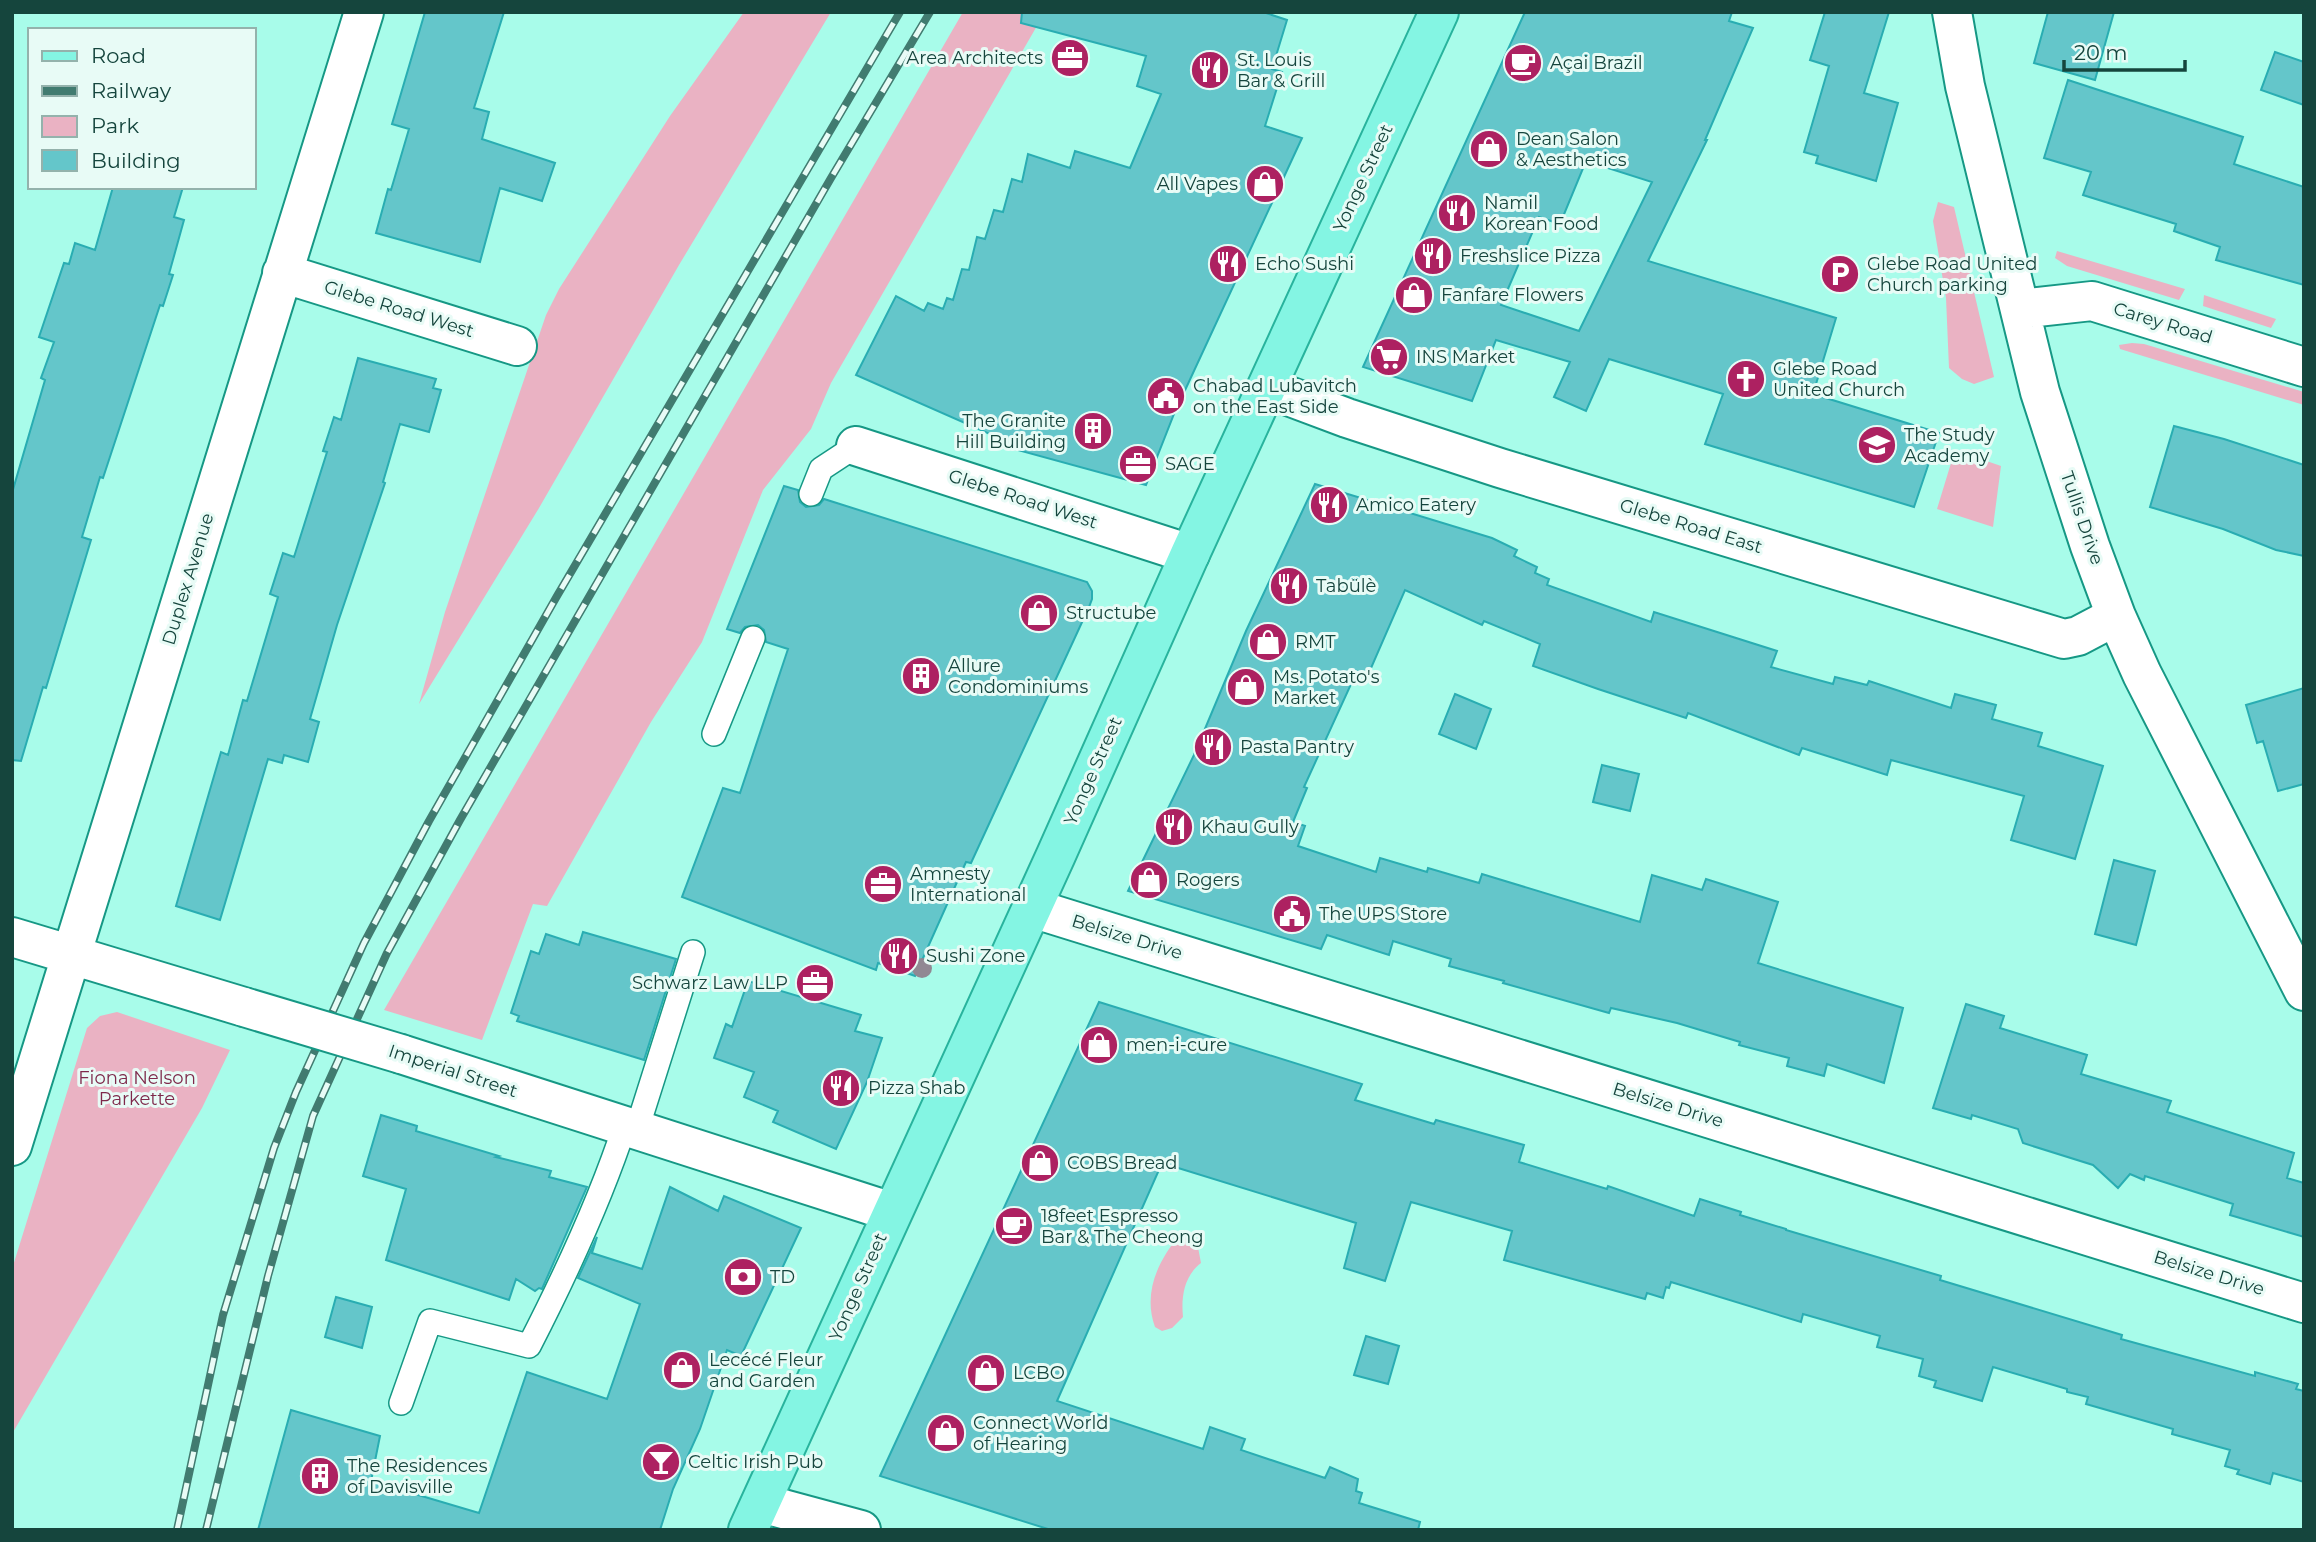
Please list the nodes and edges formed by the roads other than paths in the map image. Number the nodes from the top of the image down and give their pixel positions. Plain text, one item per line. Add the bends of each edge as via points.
1 (364, 12) edge
2 (1439, 12) edge
3 (1952, 12) edge
4 (282, 273) junction
5 (2020, 309) junction
6 (517, 345) dead end
7 (2304, 367) edge
8 (1267, 388) junction
9 (856, 446) joint
10 (811, 494) dead end
11 (1190, 554) junction
12 (2116, 616) junction
13 (753, 638) dead end
14 (714, 734) dead end
15 (1032, 908) junction
16 (12, 937) edge
17 (693, 952) dead end
18 (71, 956) junction
19 (2304, 991) edge
20 (631, 1127) junction
21 (12, 1146) edge
22 (892, 1212) junction
23 (2304, 1303) edge
24 (401, 1403) dead end
25 (755, 1517) edge
26 (862, 1530) edge

1 - 4 street, Duplex Avenue
2 - 8 main road, Yonge Street
3 - 5 street, Tullis Drive via 1965,86
4 - 6 street, Glebe Road West
4 - 18 street, Duplex Avenue
5 - 7 street, Carey Road via 2092,301
5 - 12 street, Tullis Drive via 2040,392
8 - 11 main road, Yonge Street
8 - 12 street, Glebe Road East via 1500,468 2064,639
9 - 10 lane via 821,469
9 - 11 street, Glebe Road West
11 - 15 main road, Yonge Street
12 - 19 street, Tullis Drive
13 - 14 lane
15 - 22 main road, Yonge Street
15 - 23 street, Belsize Drive
16 - 18 street, Imperial Street
17 - 20 lane
18 - 20 street, Imperial Street, bridge
18 - 21 street, Duplex Avenue
20 - 22 street, Imperial Street
20 - 24 lane via 529,1346 430,1321
22 - 25 main road, Yonge Street
25 - 26 street

